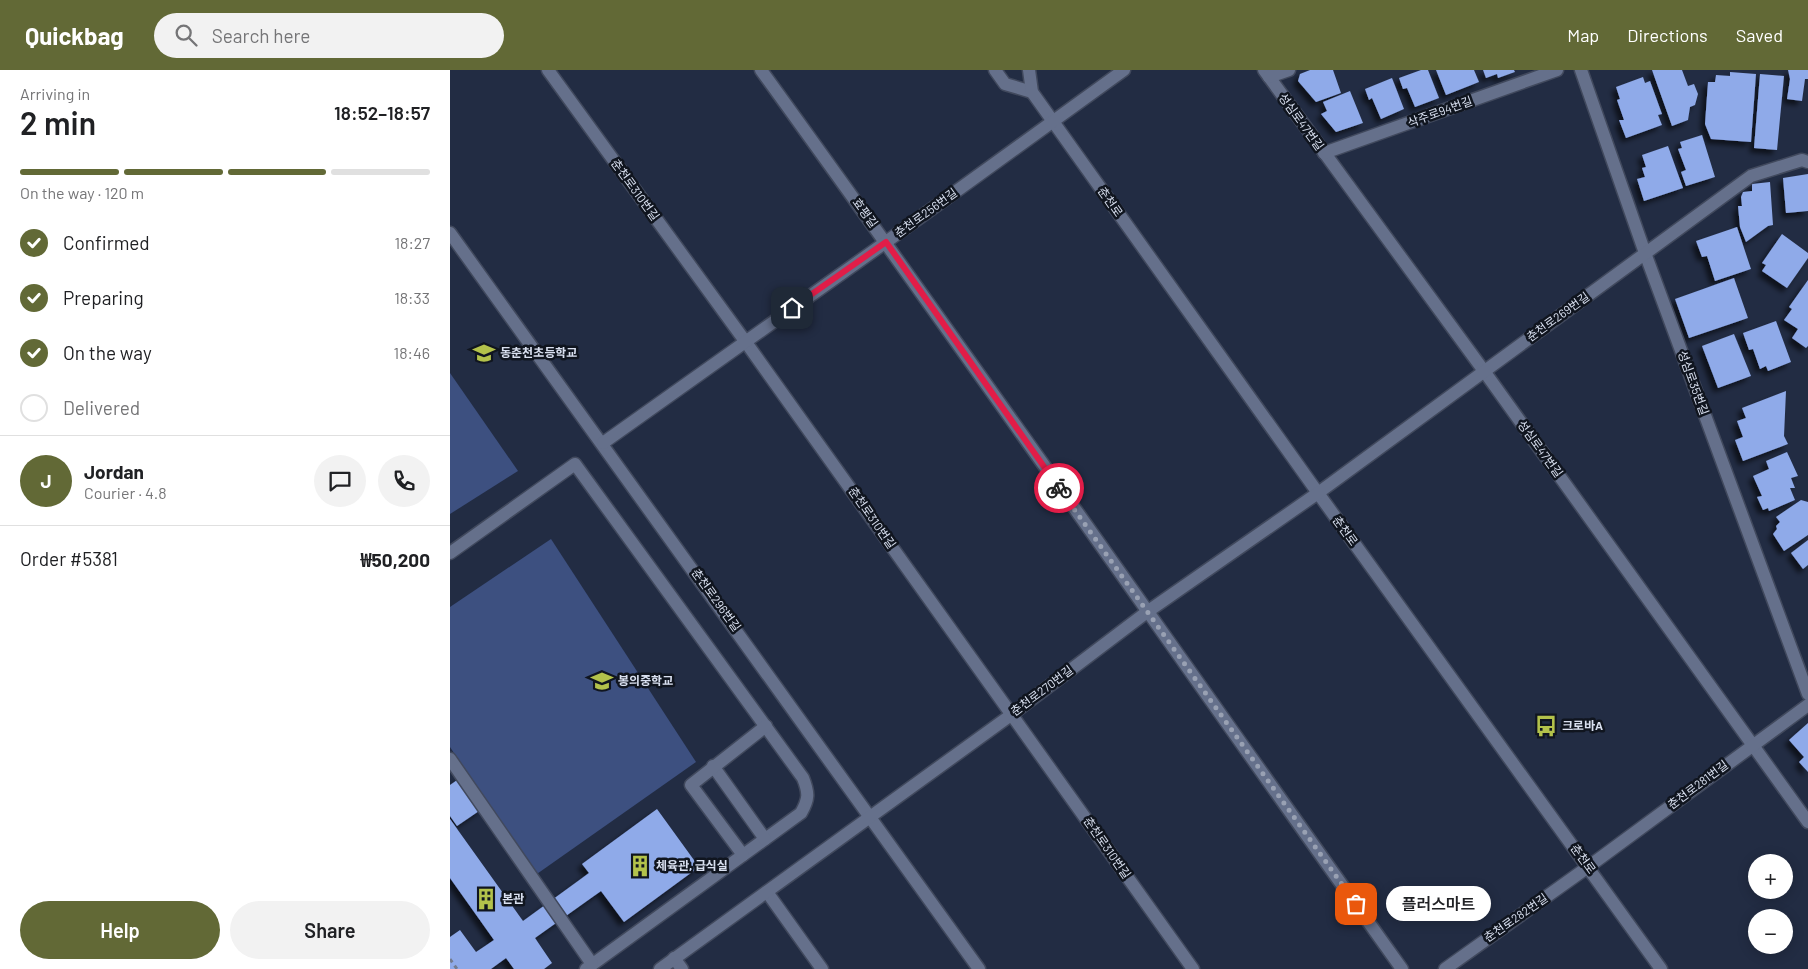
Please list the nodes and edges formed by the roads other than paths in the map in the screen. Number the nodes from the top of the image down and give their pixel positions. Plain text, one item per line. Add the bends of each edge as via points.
1 (548, 70) edge
2 (761, 70) edge
3 (995, 70) edge
4 (1029, 70) edge
5 (1124, 70) edge
6 (1290, 70) edge
7 (1557, 70) edge
8 (1581, 70) edge
9 (1267, 74) edge
10 (1032, 92) junction
11 (1053, 122) junction
12 (1324, 154) junction
13 (1808, 162) edge
14 (450, 233) edge
15 (886, 242) junction
16 (1645, 253) junction
17 (745, 341) junction
18 (1484, 371) junction
19 (602, 443) junction
20 (1318, 493) junction
21 (450, 553) edge
22 (1147, 612) junction
23 (1808, 694) edge
24 (1808, 705) edge
25 (1012, 714) junction
26 (766, 726) junction
27 (1752, 745) junction
28 (450, 759) edge
29 (713, 766) junction
30 (871, 817) junction
31 (1808, 822) edge
32 (765, 839) junction
33 (743, 855) junction
34 (1588, 867) junction
35 (767, 892) junction
36 (678, 964) edge
37 (589, 967) edge
38 (660, 969) edge
39 (822, 969) edge
40 (979, 969) edge
41 (1193, 969) edge
42 (1402, 969) edge
43 (1445, 969) edge
44 (1661, 969) edge

1 - 17 street, 춘천로310번길
2 - 15 street, 효평길
3 - 10 street via 1005,84
4 - 10 street, 춘천로
5 - 11 street, 춘천로256번길
6 - 9 street, 성심로47번길
7 - 12 street, 삭주로94번길
8 - 16 street, 성심로35번길
9 - 12 street, 성심로47번길
10 - 11 street, 춘천로
11 - 15 street, 춘천로256번길
11 - 20 street, 춘천로
12 - 18 street, 성심로47번길
13 - 16 street, 춘천로269번길 via 1802,160 1751,176
14 - 19 street, 춘천로296번길
15 - 17 street, 춘천로256번길
15 - 22 street, 효평길
16 - 18 street, 춘천로269번길
16 - 23 street, 성심로35번길
17 - 19 street, 춘천로256번길
17 - 25 street, 춘천로310번길
18 - 20 street, 춘천로269번길
18 - 27 street, 성심로47번길
19 - 30 street, 춘천로296번길
20 - 22 street, 춘천로270번길
20 - 34 street, 춘천로
21 - 26 street via 575,464
22 - 25 street, 춘천로270번길
22 - 42 street, 효평길
24 - 27 street, 춘천로281번길
25 - 30 street, 춘천로270번길
25 - 41 street, 춘천로310번길
26 - 29 street
26 - 32 street via 803,778 807,803 800,813
27 - 31 street, 성심로47번길
27 - 34 street, 춘천로281번길
28 - 37 street
29 - 32 street
29 - 33 street via 691,785
30 - 35 street, 춘천로270번길
30 - 40 street, 춘천로296번길
32 - 33 street
33 - 37 street
34 - 43 street, 춘천로282번길
34 - 44 street, 춘천로
35 - 36 street, 춘천로270번길
35 - 39 street
36 - 38 street, 춘천로270번길

